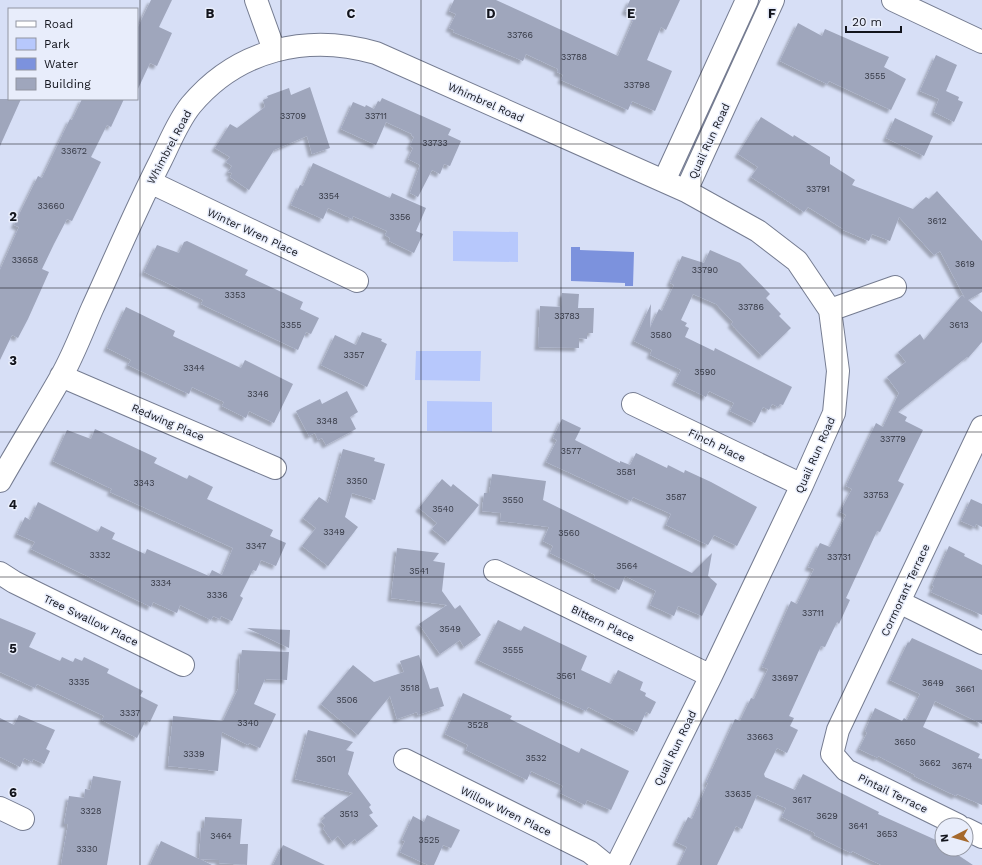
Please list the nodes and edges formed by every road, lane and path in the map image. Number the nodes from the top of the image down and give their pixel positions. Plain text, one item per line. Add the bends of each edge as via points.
1 (256, 0) edge
2 (747, 0) edge
3 (773, 0) edge
4 (893, 0) edge
5 (982, 42) edge
6 (274, 50) junction
7 (664, 181) junction
8 (150, 182) junction
9 (686, 191) junction
10 (357, 281) dead end
11 (895, 287) dead end
12 (830, 310) junction
13 (61, 376) junction
14 (633, 404) dead end
15 (979, 441) edge
16 (275, 468) dead end
17 (0, 480) edge
18 (802, 485) junction
19 (494, 571) dead end
20 (0, 573) edge
21 (899, 602) junction
22 (982, 643) edge
23 (182, 665) dead end
24 (710, 676) junction
25 (832, 754) joint
26 (405, 760) dead end
27 (0, 808) edge
28 (942, 817) edge
29 (22, 819) dead end
30 (606, 865) edge
31 (617, 865) edge

1 - 6 street
2 - 7 street
3 - 9 street, Quail Run Road
4 - 5 street
6 - 7 street, Whimbrel Road via 299,45 326,44 376,53
6 - 8 street, Whimbrel Road via 235,68 203,93 180,122
7 - 9 street, Whimbrel Road
8 - 10 street, Winter Wren Place
8 - 13 street, Whimbrel Road
9 - 12 street, Quail Run Road via 758,231 797,261
11 - 12 street
12 - 18 street, Quail Run Road via 838,371 834,414
13 - 16 street, Redwing Place
13 - 17 street, Whimbrel Road
14 - 18 street, Finch Place
15 - 21 street, Cormorant Terrace
18 - 24 street, Quail Run Road
19 - 24 street, Bittern Place
20 - 23 street, Tree Swallow Place
21 - 22 street
21 - 25 street, Cormorant Terrace via 838,730
24 - 31 street, Quail Run Road
25 - 28 street, Pintail Terrace via 846,770
26 - 30 street, Willow Wren Place via 590,852
27 - 29 street

